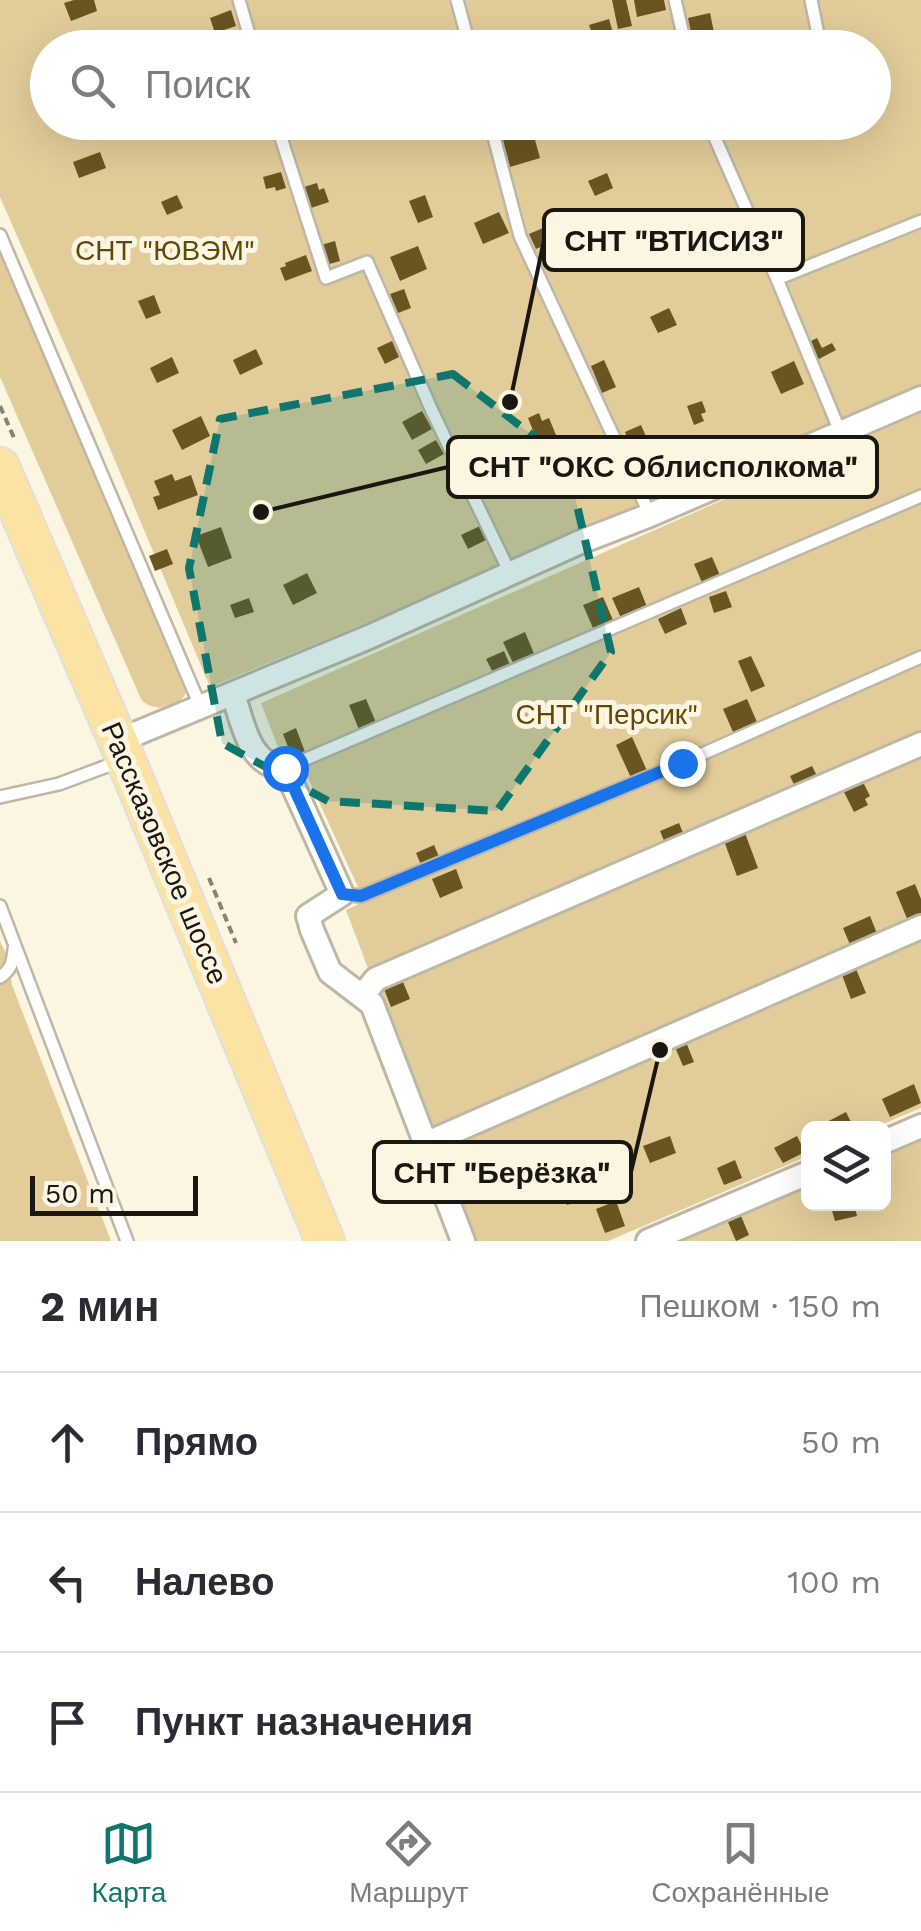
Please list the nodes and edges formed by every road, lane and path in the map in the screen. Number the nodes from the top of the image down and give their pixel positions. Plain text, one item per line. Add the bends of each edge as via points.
1 (239, 0) edge
2 (457, 0) edge
3 (675, 0) edge
4 (811, 0) edge
5 (248, 30) edge
6 (465, 30) edge
7 (682, 30) edge
8 (817, 30) edge
9 (282, 140) edge
10 (495, 140) edge
11 (716, 140) edge
12 (921, 221) edge
13 (0, 235) edge
14 (777, 279) junction
15 (921, 398) edge
16 (841, 434) junction
17 (0, 467) edge
18 (921, 496) edge
19 (650, 515) junction
20 (0, 522) edge
21 (510, 573) junction
22 (921, 657) edge
23 (233, 694) junction
24 (201, 708) junction
25 (921, 744) edge
26 (112, 754) junction
27 (285, 768) junction
28 (0, 797) edge
29 (342, 894) junction
30 (0, 906) edge
31 (921, 927) edge
32 (14, 945) junction
33 (0, 977) edge
34 (362, 996) junction
35 (921, 1126) edge
36 (891, 1139) edge
37 (425, 1144) junction
38 (801, 1176) edge
39 (126, 1241) edge
40 (303, 1241) edge
41 (325, 1241) edge
42 (463, 1241) edge
43 (648, 1241) edge

1 - 5 lane
2 - 6 lane
3 - 7 lane
4 - 8 lane
9 - 21 lane via 326,278 367,262
10 - 19 lane via 520,236
11 - 14 lane
12 - 14 lane
13 - 24 lane
14 - 16 lane
15 - 16 street
16 - 19 street
17 - 26 main road, Рассказовское шоссе
18 - 27 lane
19 - 21 street
20 - 26 main road, Рассказовское шоссе
21 - 23 street
22 - 29 lane via 361,896
23 - 24 street
23 - 27 street via 252,747 268,766
24 - 26 street
25 - 34 street via 376,979
26 - 28 lane via 59,784
26 - 40 main road, Рассказовское шоссе
26 - 41 main road, Рассказовское шоссе
27 - 29 street
29 - 34 street via 308,916 330,972
30 - 32 lane
31 - 37 street
32 - 33 lane via 13,961
32 - 39 lane
34 - 37 street via 372,1004
35 - 36 street
37 - 42 street
38 - 43 street

